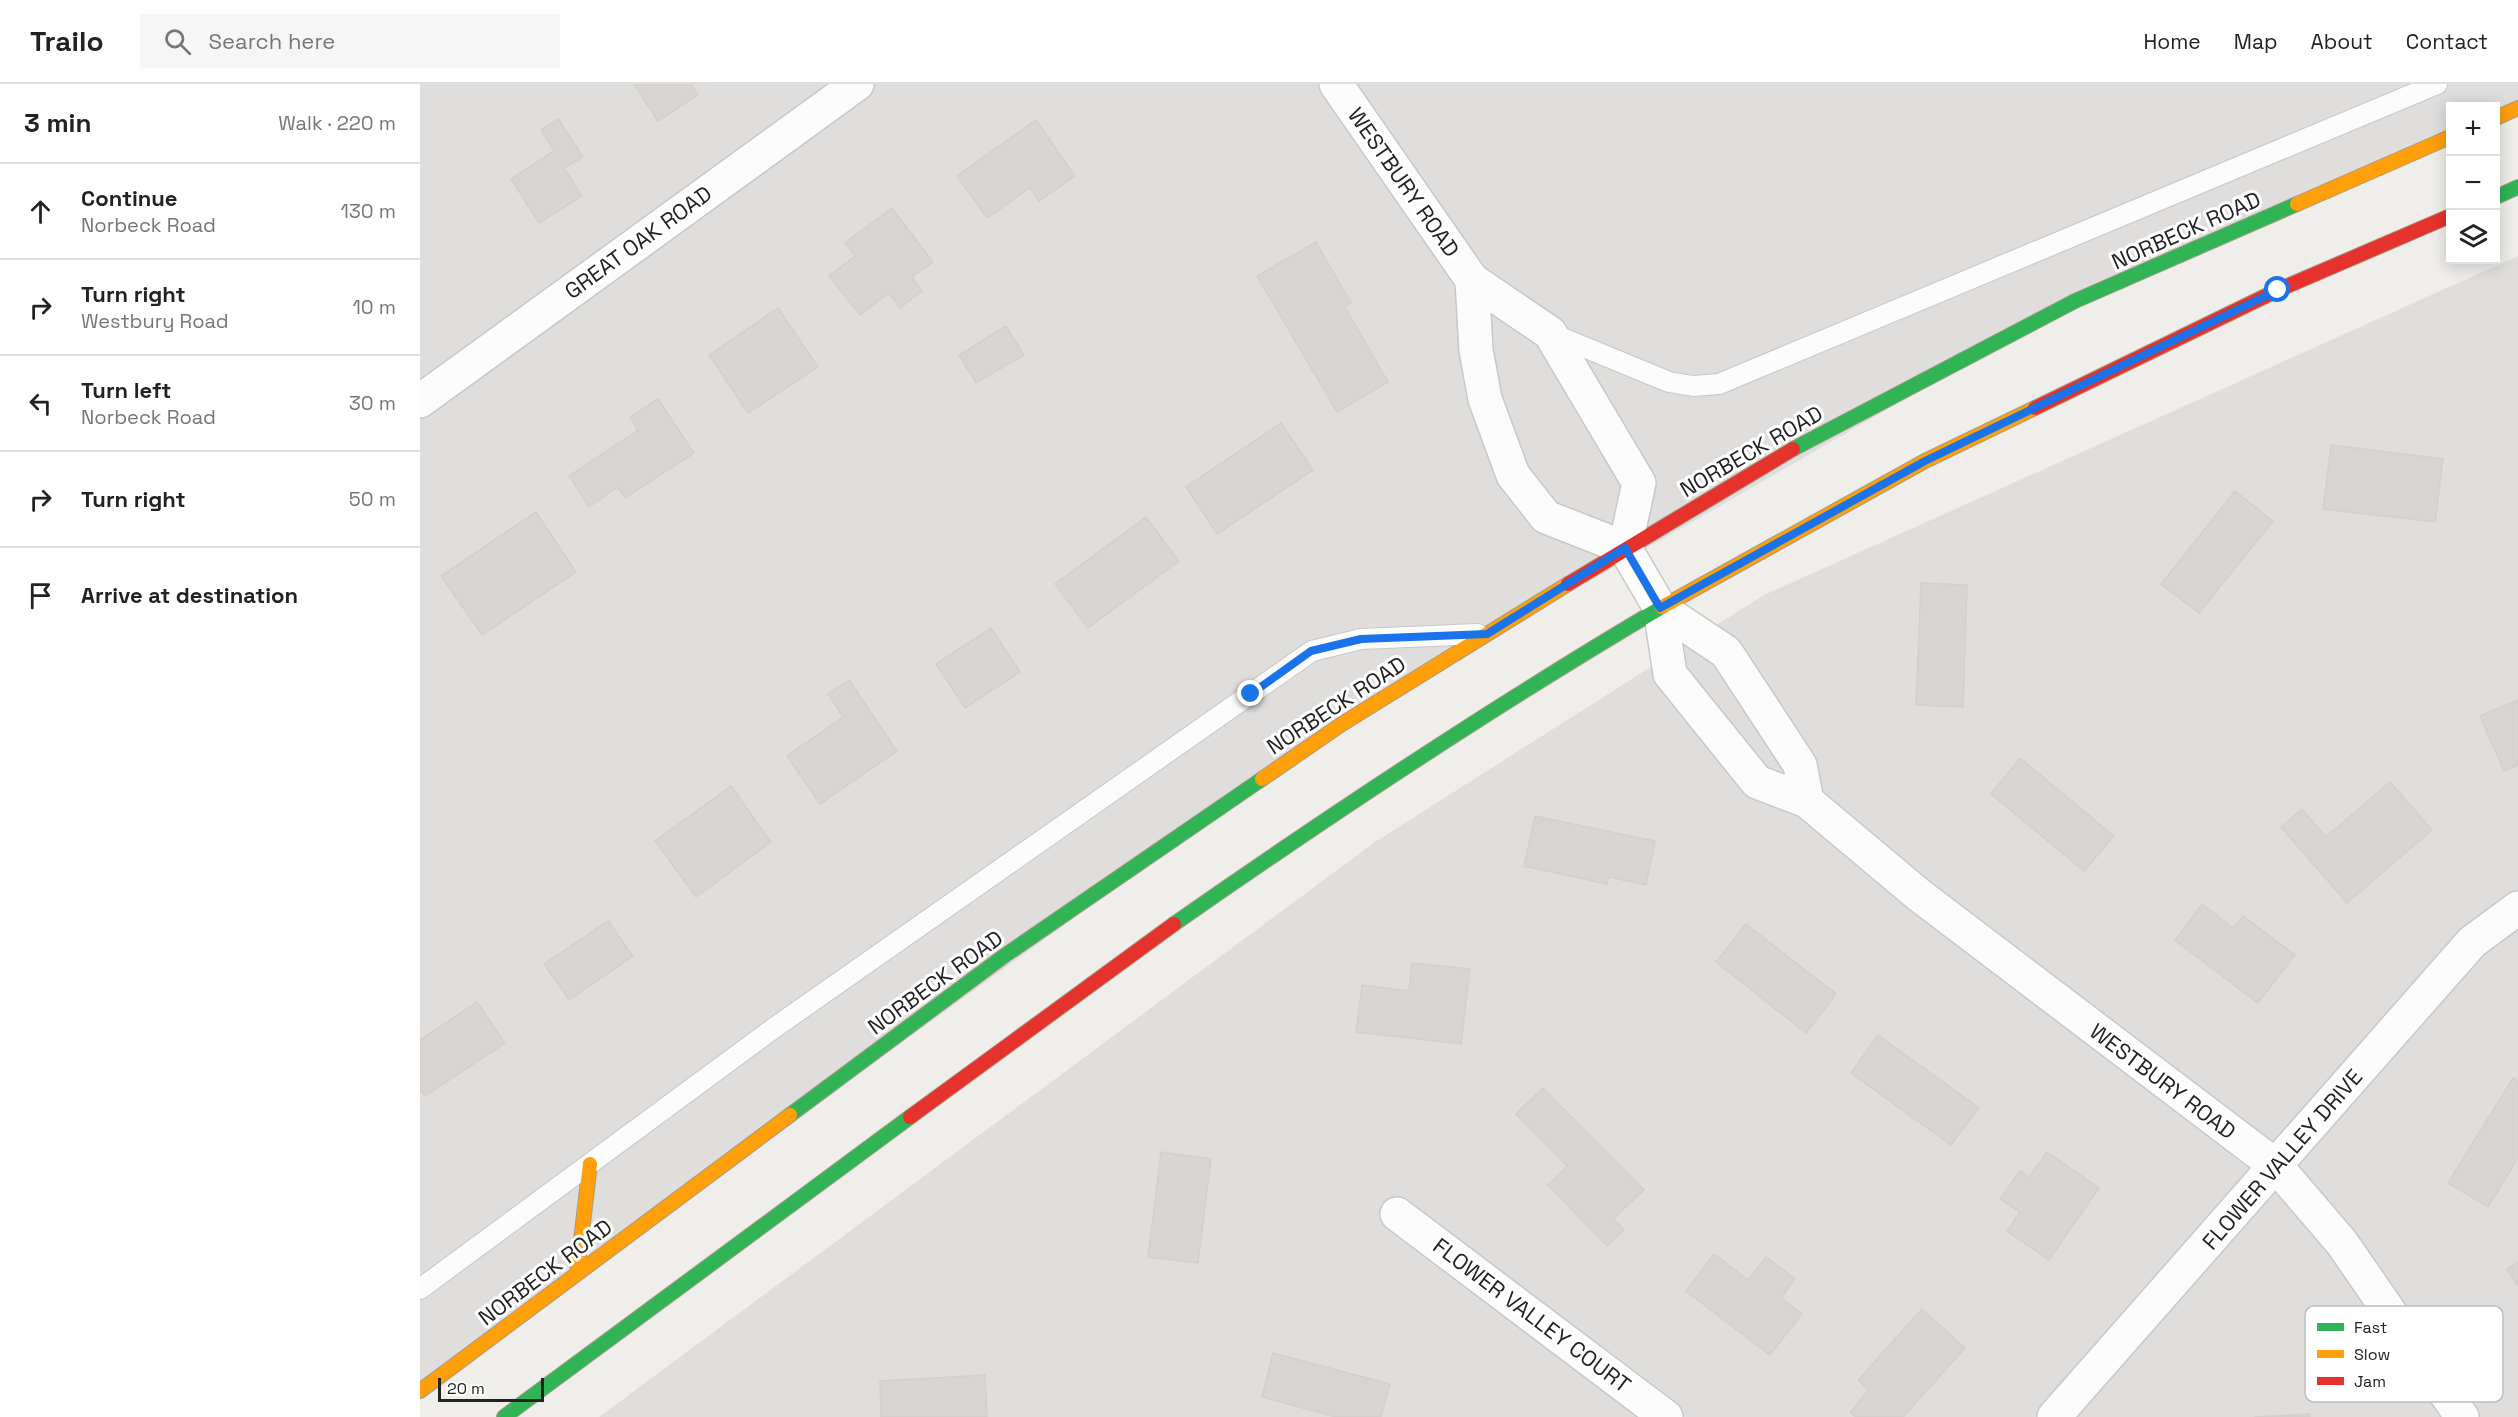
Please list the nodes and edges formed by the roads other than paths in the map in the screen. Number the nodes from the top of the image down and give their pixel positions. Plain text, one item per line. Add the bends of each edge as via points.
1 (857, 84) edge
2 (1336, 84) edge
3 (2437, 84) edge
4 (2518, 108) edge
5 (2500, 116) edge
6 (2446, 139) edge
7 (2518, 188) edge
8 (2500, 195) edge
9 (2446, 218) edge
10 (1472, 280) junction
11 (1550, 333) junction
12 (420, 401) edge
13 (1625, 548) junction
14 (1660, 608) junction
15 (1487, 634) junction
16 (1807, 801) junction
17 (2518, 908) edge
18 (590, 1164) junction
19 (2276, 1166) junction
20 (1397, 1214) dead end
21 (577, 1274) junction
22 (420, 1289) edge
23 (2386, 1306) edge
24 (420, 1391) edge
25 (2452, 1402) edge
26 (504, 1417) edge
27 (1666, 1417) edge
28 (2054, 1417) edge
29 (2462, 1417) edge

1 - 12 street, GREAT OAK ROAD
2 - 10 street, WESTBURY ROAD
3 - 11 lane via 1719,384 1693,386 1669,382
4 - 5 main road
6 - 13 main road, NORBECK ROAD via 2075,301 1780,456
7 - 8 main road
9 - 14 main road via 2278,290 1925,461
10 - 11 street, WESTBURY ROAD
10 - 13 street, WESTBURY ROAD via 1476,350 1485,399 1514,475 1546,517
11 - 13 street, WESTBURY ROAD via 1639,483
13 - 14 street, WESTBURY ROAD
13 - 15 main road, NORBECK ROAD
14 - 16 street, WESTBURY ROAD via 1726,652 1800,765
14 - 16 street, WESTBURY ROAD via 1670,674 1757,782
14 - 26 main road via 1343,807 1136,951
15 - 18 lane via 1361,639 1311,651 774,1028
15 - 21 main road, NORBECK ROAD via 1342,724 1004,956
16 - 19 street, WESTBURY ROAD via 1919,895
17 - 19 street, FLOWER VALLEY DRIVE via 2472,942
18 - 21 main road
18 - 22 lane
19 - 23 street, WESTBURY ROAD via 2343,1243
19 - 28 street, FLOWER VALLEY DRIVE
20 - 27 street, FLOWER VALLEY COURT
21 - 24 main road, NORBECK ROAD
25 - 29 street, WESTBURY ROAD

